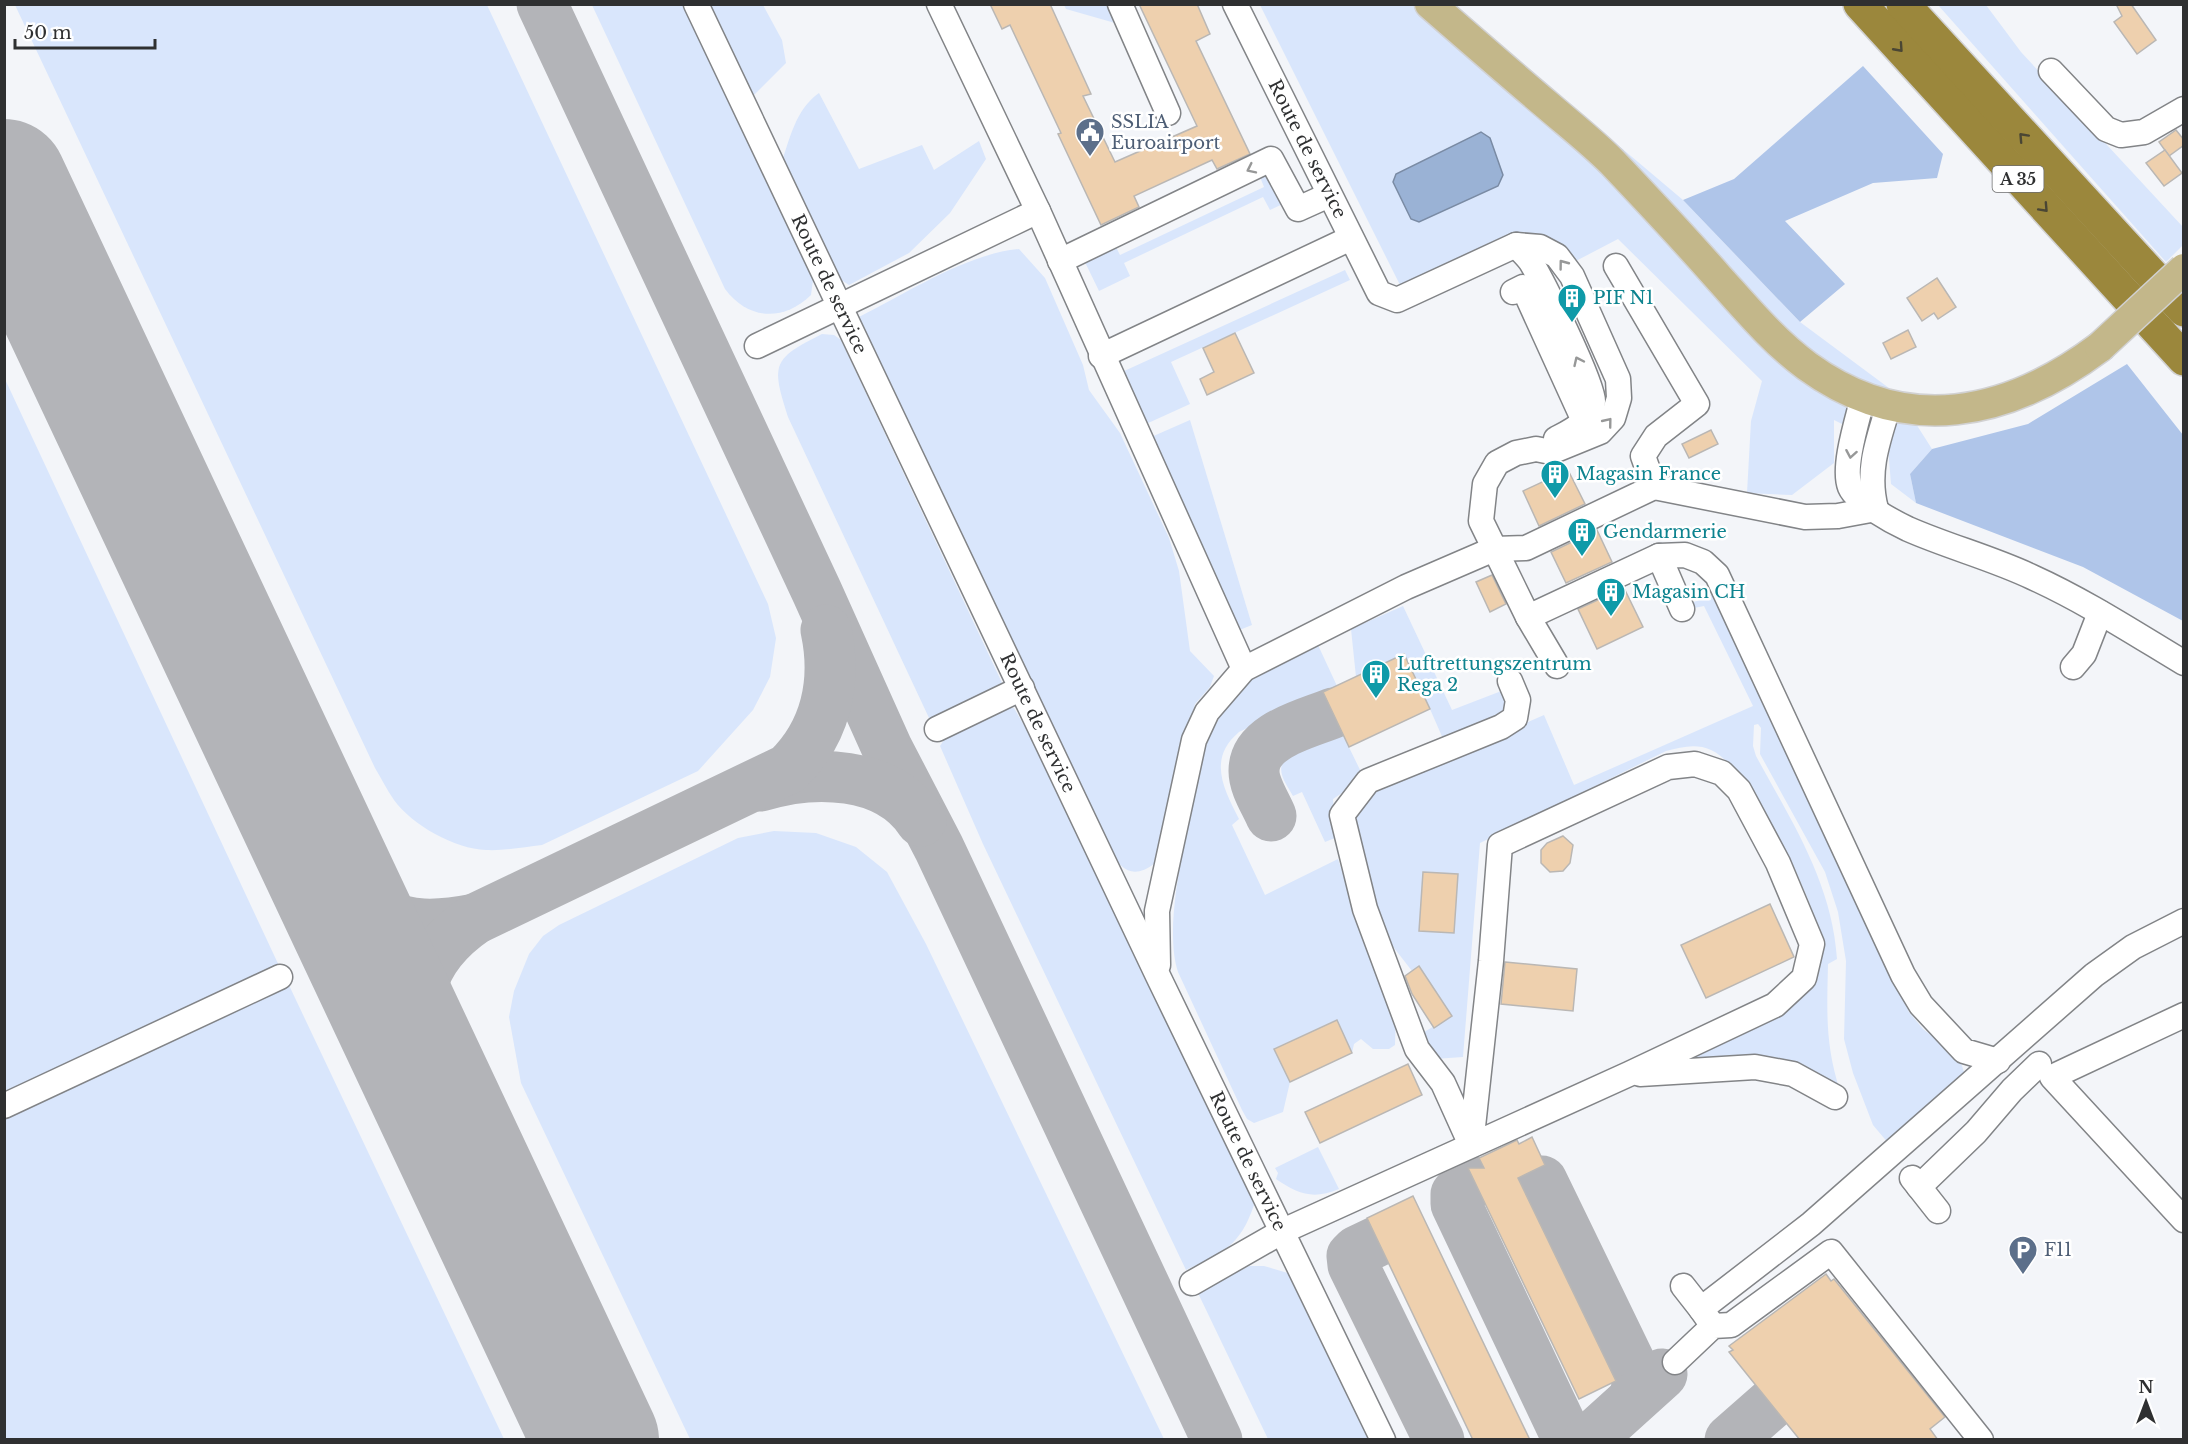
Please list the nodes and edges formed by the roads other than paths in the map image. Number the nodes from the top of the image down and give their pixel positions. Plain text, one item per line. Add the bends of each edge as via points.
1 (696, 4) edge
2 (939, 4) edge
3 (1120, 4) edge
4 (1235, 4) edge
5 (1430, 4) edge
6 (1860, 4) edge
7 (1903, 4) edge
8 (2051, 71) dead end
9 (2184, 109) edge
10 (1168, 113) dead end
11 (1329, 195) junction
12 (1038, 211) junction
13 (1351, 238) junction
14 (1516, 245) junction
15 (1060, 261) junction
16 (1616, 266) dead end
17 (2184, 269) edge
18 (1513, 292) dead end
19 (838, 306) junction
20 (2184, 310) edge
21 (756, 346) dead end
22 (1101, 356) junction
23 (2184, 359) edge
24 (1876, 401) junction
25 (1584, 421) junction
26 (1536, 449) junction
27 (1654, 487) junction
28 (1876, 509) junction
29 (1494, 549) junction
30 (1659, 556) junction
31 (1682, 609) dead end
32 (2100, 613) junction
33 (1527, 616) junction
34 (2184, 663) edge
35 (1557, 666) dead end
36 (2073, 667) dead end
37 (1244, 669) junction
38 (1510, 681) dead end
39 (1022, 688) junction
40 (937, 729) dead end
41 (2184, 921) edge
42 (1158, 976) junction
43 (280, 977) dead end
44 (2184, 1015) edge
45 (2018, 1043) junction
46 (1998, 1061) junction
47 (2045, 1071) junction
48 (1629, 1074) junction
49 (1835, 1097) dead end
50 (4, 1106) edge
51 (1471, 1145) junction
52 (1938, 1211) dead end
53 (2184, 1220) edge
54 (1283, 1231) junction
55 (1192, 1282) dead end
56 (1683, 1286) dead end
57 (1707, 1317) junction
58 (1675, 1362) dead end
59 (1383, 1440) edge
60 (1981, 1440) edge

1 - 19 street, Route de service
2 - 12 street
3 - 10 street
4 - 11 street, Route de service
5 - 24 main road via 1604,154 1762,325 1799,359 1835,383
6 -> 23 highway, A 35
20 -> 7 highway, A 35
8 - 9 street via 2106,129 2121,135 2144,132
11 - 13 street, Route de service
11 -> 15 street via 1298,209 1271,159
12 - 15 street
12 - 19 street
13 - 14 street, Route de service via 1378,293 1397,300
13 - 22 street
25 -> 14 street via 1593,401 1583,372 1530,261
26 -> 14 street via 1551,452 1600,432 1613,418 1619,398 1618,379 1572,276 1557,256 1540,247
15 - 22 street
16 - 27 street via 1697,404 1656,436 1643,456
17 - 24 main road, bridge via 2100,347 2037,387 1983,407 1942,410
18 - 25 street via 1523,287 1541,336
19 - 21 street
19 - 39 street, Route de service
22 - 37 street
24 - 28 street via 1848,472 1857,497
25 - 26 street
26 - 29 street via 1497,463 1485,484 1482,521
27 - 28 street via 1805,517
27 - 29 street via 1526,548
28 - 32 street via 1892,522 1944,545 2003,564
29 - 33 street
29 - 37 street via 1354,612
30 - 31 street
30 - 33 street
30 - 46 street via 1685,555 1703,562 1717,575 1903,975 1921,1005 1964,1051
32 - 34 street
32 - 36 street via 2084,654
33 - 35 street
37 - 42 street via 1206,712 1194,740 1156,911
38 - 51 street via 1518,700 1515,718 1368,781 1342,815 1365,909 1417,1049 1443,1083
39 - 40 street
39 - 42 street, Route de service
41 - 45 street via 2133,947 2094,975
42 - 54 street, Route de service
43 - 50 street
44 - 47 street
45 - 46 street
45 - 47 street
46 - 57 street
47 - 52 street via 2012,1090 1976,1132 1915,1183
47 - 53 street
48 - 49 street via 1755,1067 1793,1074
48 - 51 street
48 - 51 street via 1775,1005 1804,978 1812,944 1778,863 1739,790 1722,773 1695,764 1668,767 1500,844
51 - 54 street
54 - 55 street
54 - 59 street, Route de service
56 - 57 street
57 - 58 street
57 - 60 street via 1731,1325 1831,1252

